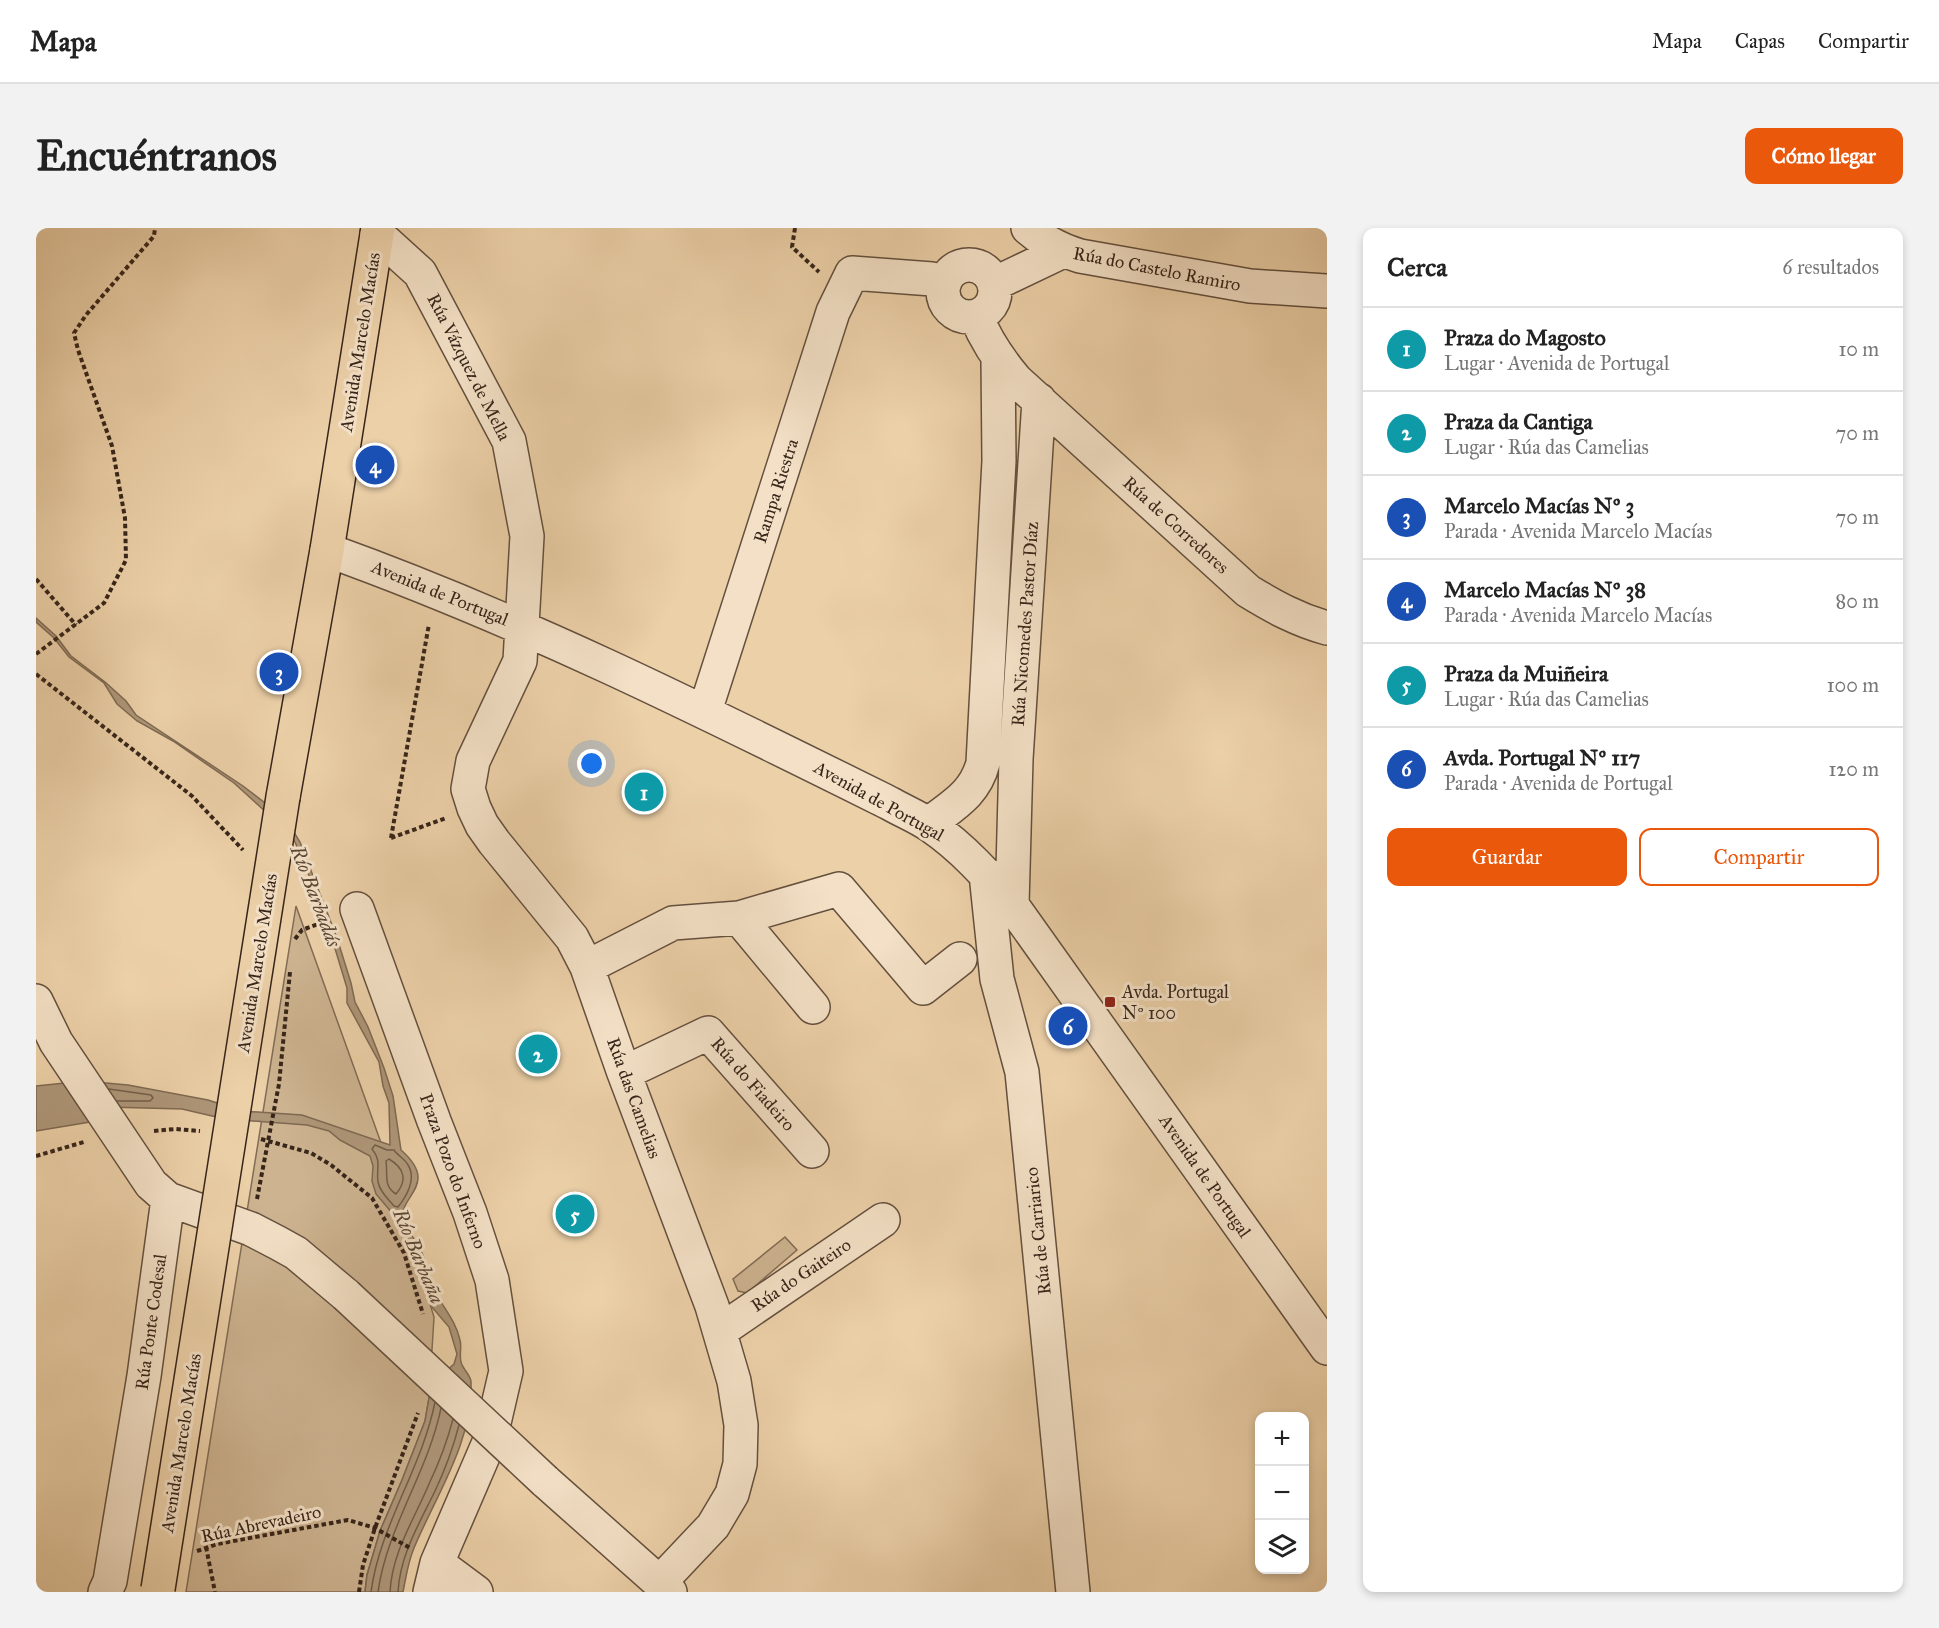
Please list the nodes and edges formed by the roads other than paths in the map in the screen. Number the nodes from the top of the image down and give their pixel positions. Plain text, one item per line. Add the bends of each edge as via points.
1 (1028, 228) edge
2 (378, 231) edge
3 (1063, 251) junction
4 (990, 278) junction
5 (945, 282) junction
6 (1327, 291) edge
7 (976, 316) junction
8 (998, 359) junction
9 (1039, 400) junction
10 (327, 550) junction
11 (523, 627) junction
12 (1327, 628) edge
13 (705, 711) junction
14 (929, 824) junction
15 (986, 874) junction
16 (1012, 905) junction
17 (346, 913) road end
18 (739, 918) junction
19 (960, 959) dead end
20 (586, 967) junction
21 (36, 1000) edge
22 (813, 1007) dead end
23 (46, 1044) edge
24 (624, 1073) junction
25 (812, 1151) dead end
26 (168, 1199) junction
27 (883, 1220) dead end
28 (720, 1330) junction
29 (1327, 1348) edge
30 (434, 1577) edge
31 (665, 1587) edge
32 (158, 1590) edge
33 (105, 1592) edge
34 (476, 1592) edge
35 (1073, 1592) edge

1 - 3 street
1 - 4 street
2 - 10 main road, Avenida Marcelo Macías
2 - 11 street, Rúa Vázquez de Mella via 420,273 510,441 527,536
3 - 4 street, Rúa do Castelo Ramiro
3 - 6 street, Rúa do Castelo Ramiro via 1250,286
4 - 5 street via 971,266 963,266
4 - 7 street via 995,292 990,307
5 - 7 street via 944,298 953,312
5 - 13 street, Rampa Riestra via 932,279 846,283 829,323
7 - 8 street, Rúa Nicomedes Pastor Díaz
8 - 9 street, Rúa Nicomedes Pastor Díaz
8 - 14 street, Rúa Nicomedes Pastor Díaz via 999,462 983,763 979,779 968,794
9 - 12 street, Rúa de Corredores via 1248,591 1293,617
9 - 16 street, Rúa Nicomedes Pastor Díaz via 1016,759
10 - 11 street, Avenida de Portugal
10 - 32 main road, Avenida Marcelo Macías, bridge via 283,797
11 - 13 street, Avenida de Portugal
11 - 20 street, Rúa das Camelias via 520,661 473,761 468,789 482,825 572,938
13 - 14 street, Avenida de Portugal
14 - 15 street, Avenida de Portugal
15 - 16 street, Avenida de Portugal
15 - 35 street, Rúa de Carriarico via 997,979 1022,1072
16 - 29 street, Avenida de Portugal
17 - 30 street, Praza Pozo do Inferno via 470,1213 492,1280 506,1371 490,1440
18 - 19 street via 839,888 923,987
18 - 20 street via 673,923
18 - 22 street
20 - 24 street, Rúa das Camelias
21 - 23 street
23 - 26 street via 79,1079 151,1184
24 - 25 street, Rúa do Fiadeiro via 708,1033
24 - 28 street, Rúa das Camelias
26 - 31 street, Rúa das Camelias, bridge via 251,1229 296,1253
26 - 33 street, Rúa Ponte Codesal via 144,1377 112,1571
27 - 28 street, Rúa do Gaiteiro
28 - 31 street, Rúa das Camelias via 741,1425 740,1464 732,1494 713,1526
30 - 34 street

